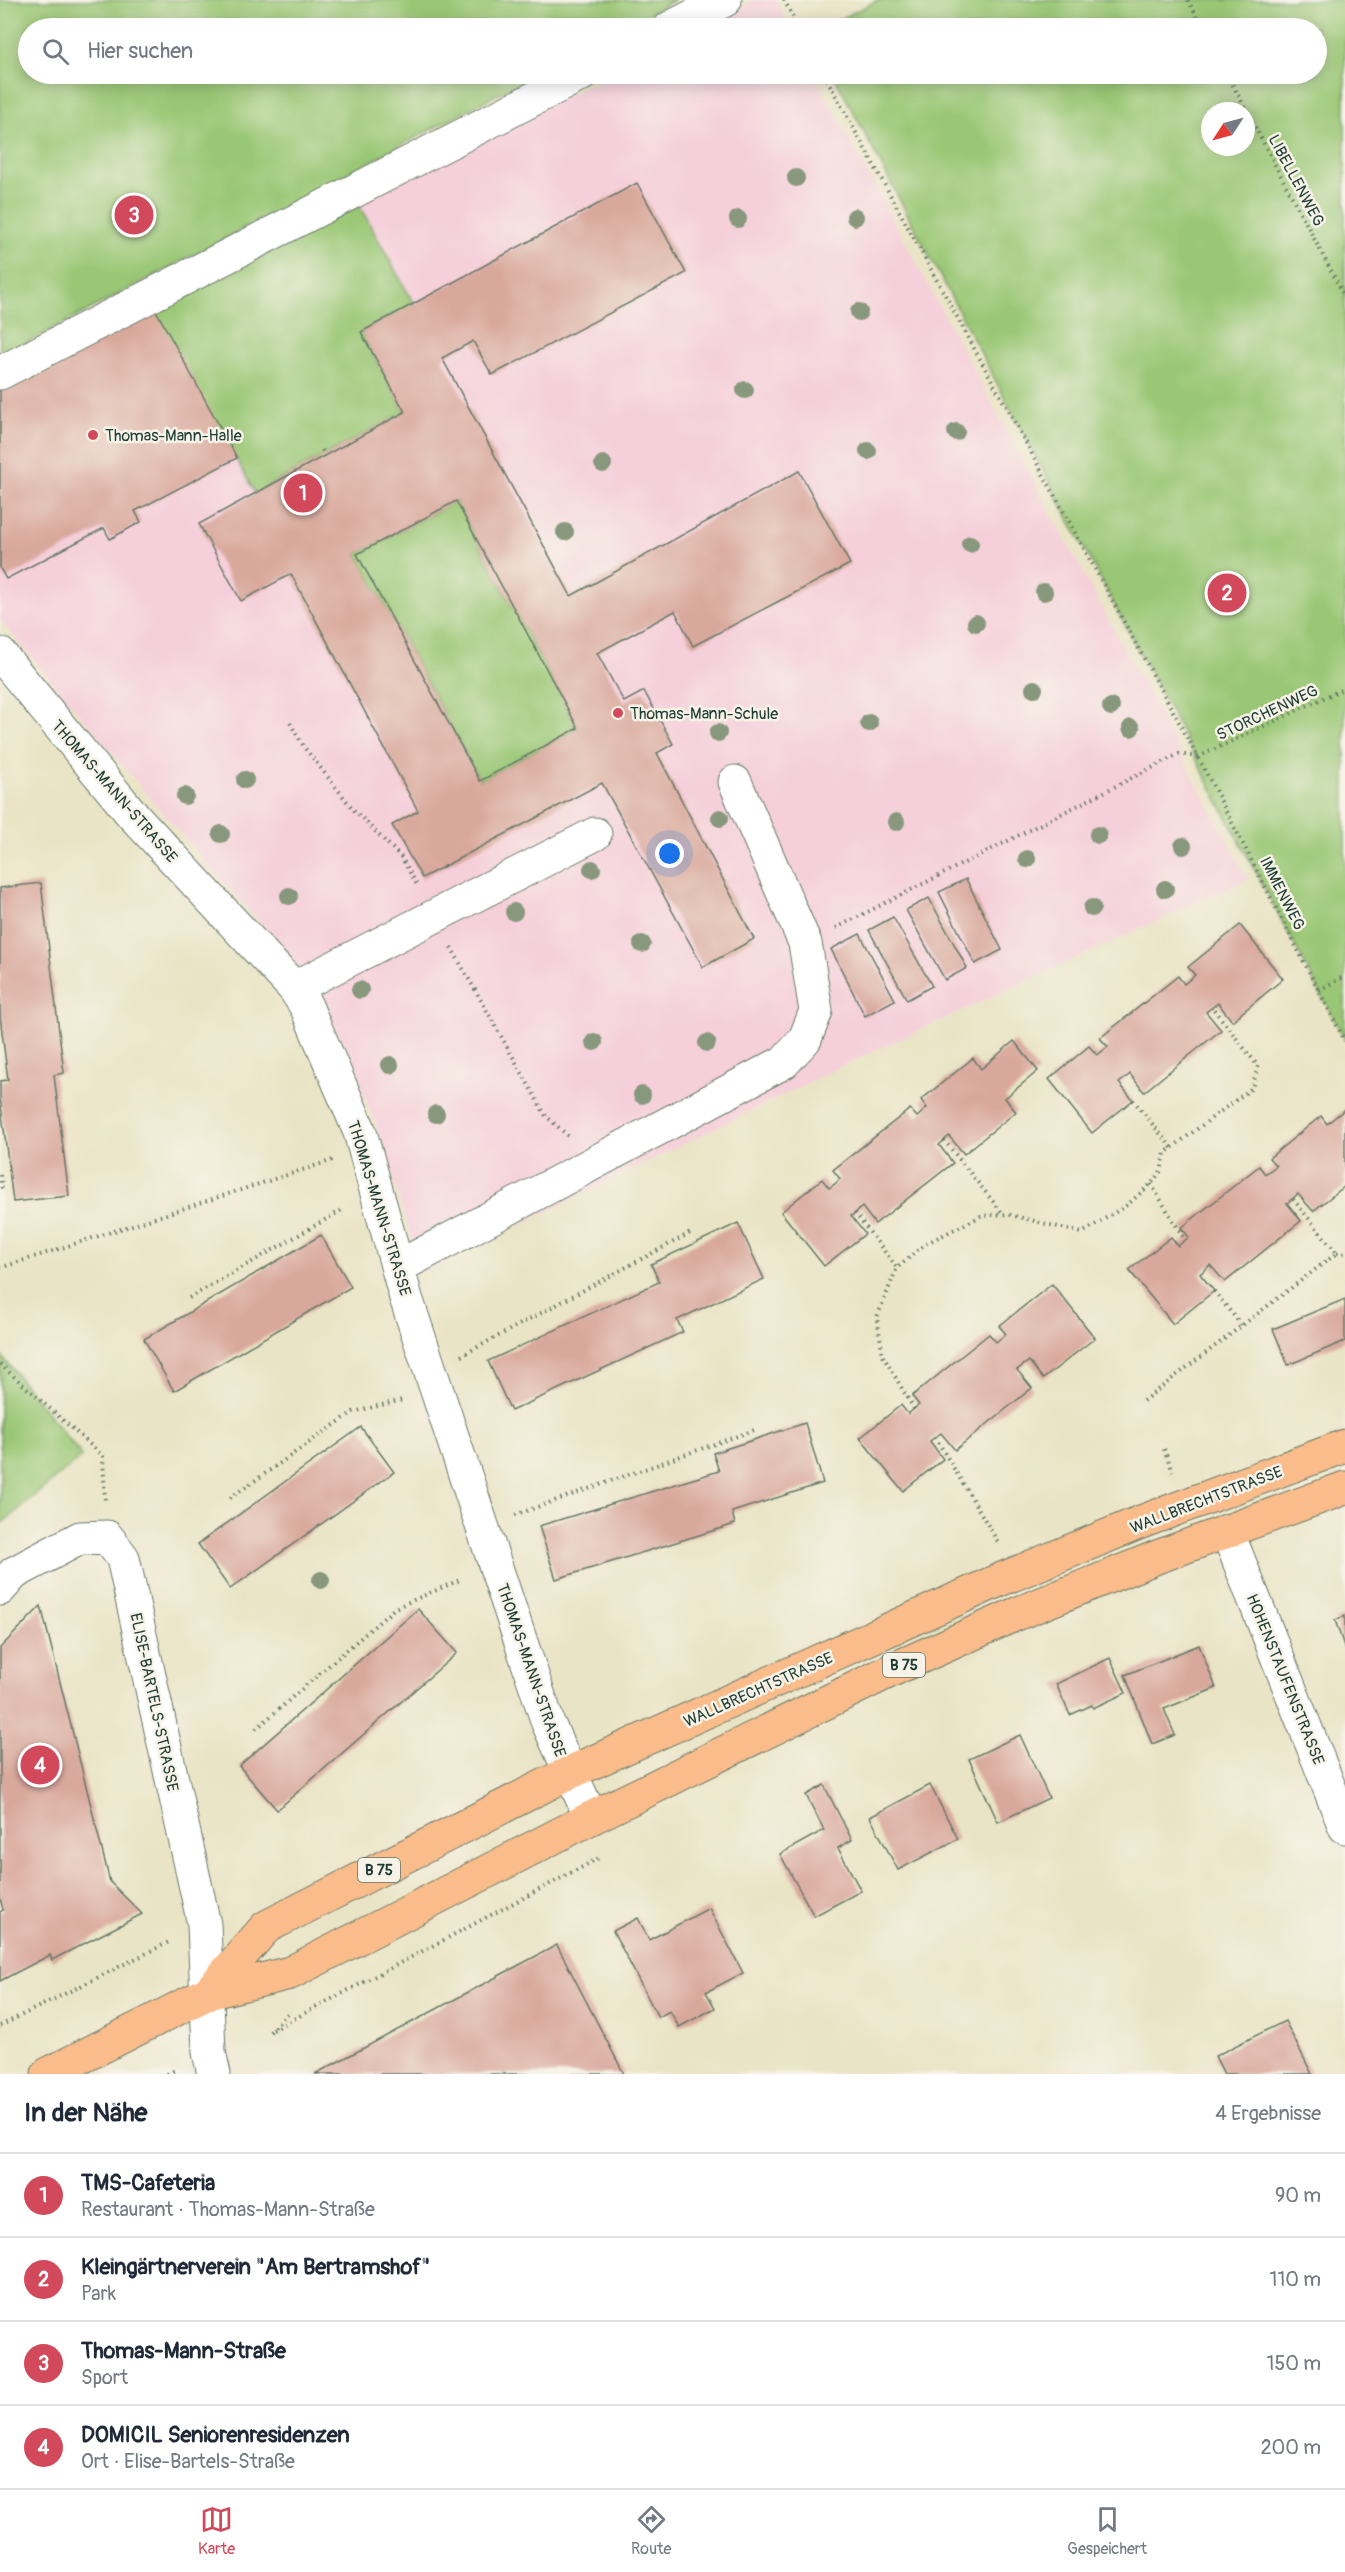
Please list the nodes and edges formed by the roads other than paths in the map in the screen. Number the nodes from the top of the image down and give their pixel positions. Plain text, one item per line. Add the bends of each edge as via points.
1 (725, 0) edge
2 (690, 18) edge
3 (563, 84) edge
4 (0, 373) edge
5 (0, 654) edge
6 (735, 783) dead end
7 (595, 834) dead end
8 (294, 988) junction
9 (398, 1267) junction
10 (1345, 1446) edge
11 (1345, 1488) edge
12 (1227, 1531) junction
13 (0, 1589) edge
14 (569, 1773) junction
15 (591, 1818) junction
16 (1345, 1827) edge
17 (208, 1993) junction
18 (48, 2074) edge
19 (214, 2074) edge

1 - 2 street
3 - 4 street
5 - 8 street, THOMAS-MANN-STRASSE via 131,813
6 - 9 street via 805,943 816,1011 805,1039 784,1062
7 - 8 street
8 - 9 street, THOMAS-MANN-STRASSE via 306,1006 365,1150
9 - 14 street, THOMAS-MANN-STRASSE via 548,1723
10 - 14 main road, WALLBRECHTSTRASSE / B 75 via 997,1581
11 - 12 main road, WALLBRECHTSTRASSE / B 75
12 - 15 main road, WALLBRECHTSTRASSE / B 75 via 1014,1615 896,1668
12 - 16 street, HOHENSTAUFENSTRASSE
13 - 17 street, ELISE-BARTELS-STRASSE via 14,1574 81,1538 107,1537 123,1558 204,1924
14 - 15 street, THOMAS-MANN-STRASSE
14 - 17 main road, WALLBRECHTSTRASSE / B 75 via 266,1928
15 - 17 main road, WALLBRECHTSTRASSE / B 75 via 290,1973
17 - 18 main road, WALLBRECHTSTRASSE / B 75
17 - 19 street, ELISE-BARTELS-STRASSE via 209,2052

